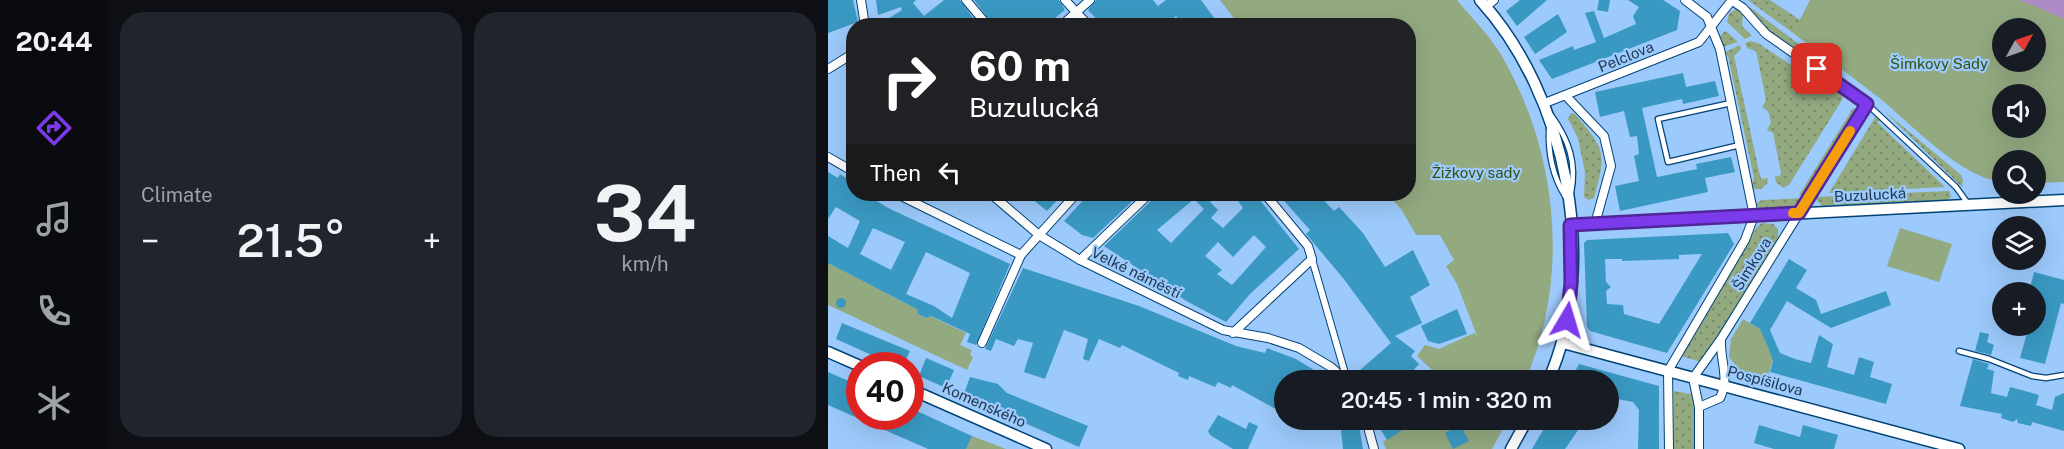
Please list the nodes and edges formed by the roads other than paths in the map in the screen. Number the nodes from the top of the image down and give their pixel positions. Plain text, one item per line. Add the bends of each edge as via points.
1 (861, 0) edge
2 (966, 0) edge
3 (1065, 0) edge
4 (1090, 0) edge
5 (1685, 0) edge
6 (1731, 0) edge
7 (1487, 2) edge
8 (1076, 14) junction
9 (864, 18) edge
10 (981, 18) edge
11 (1071, 18) edge
12 (1080, 18) edge
13 (1713, 28) junction
14 (846, 58) edge
15 (828, 69) edge
16 (1566, 96) junction
17 (1731, 103) junction
18 (1867, 104) junction
19 (1547, 110) junction
20 (1740, 145) junction
21 (828, 157) edge
22 (846, 167) edge
23 (2064, 200) edge
24 (911, 201) edge
25 (999, 201) edge
26 (1070, 201) edge
27 (1142, 201) edge
28 (1270, 201) edge
29 (1969, 205) junction
30 (1799, 213) junction
31 (1754, 216) junction
32 (1595, 224) junction
33 (1570, 225) junction
34 (1039, 235) junction
35 (1021, 255) junction
36 (1312, 259) junction
37 (1080, 260) junction
38 (1233, 333) junction
39 (1721, 339) junction
40 (982, 343) dead end
41 (1563, 343) junction
42 (1959, 351) dead end
43 (828, 352) edge
44 (846, 360) edge
45 (1333, 370) edge
46 (1343, 370) edge
47 (1552, 370) edge
48 (1668, 371) junction
49 (2064, 375) edge
50 (1693, 378) junction
51 (1725, 386) junction
52 (924, 395) edge
53 (1699, 407) junction
54 (1369, 430) edge
55 (1522, 430) edge
56 (1513, 448) edge
57 (1046, 449) edge
58 (1374, 449) edge
59 (1669, 449) edge
60 (1699, 449) edge
61 (1959, 449) edge

1 - 9 street
2 - 10 street
3 - 8 street
4 - 8 street
5 - 13 street, Šimkova via 1707,17
6 - 13 street
6 - 18 street via 1766,34
7 - 19 street via 1526,63
8 - 11 street
8 - 12 street
13 - 16 street, Pelclova via 1699,42
13 - 17 street, Šimkova
14 - 15 street
16 - 19 street, Pelclova
16 - 32 street via 1604,136 1609,156 1611,166
17 - 20 street, Šimkova
17 - 20 lane via 1658,119 1668,162
18 - 29 lane via 1956,187
18 - 30 street, Šimkova
19 - 33 street via 1562,163
20 - 31 street, Šimkova
21 - 22 street
23 - 29 street, Buzulucká
24 - 35 street
25 - 34 street, Velké náměstí
26 - 34 street
27 - 37 street
28 - 36 street via 1308,246
29 - 30 street, Buzulucká
30 - 31 street, Buzulucká
30 - 39 street, Šimkova
31 - 32 street, Buzulucká
31 - 48 street, Šimkova via 1745,240
32 - 33 street, Buzulucká
33 - 41 street via 1571,297
34 - 35 street
34 - 37 street, Velké náměstí
35 - 40 street
36 - 38 street
36 - 46 street
37 - 38 street, Velké náměstí
38 - 45 street, Velké náměstí via 1299,348
39 - 50 street, Šimkova
39 - 51 street
41 - 47 street
41 - 48 street, Pospíšilova
42 - 49 lane via 2031,376
43 - 44 street
48 - 50 street, Pospíšilova
48 - 59 street
50 - 51 street, Pospíšilova
50 - 53 street
51 - 53 street via 1720,399
51 - 61 street, Pospíšilova
52 - 57 street, Komenského
53 - 60 street
54 - 58 street
55 - 56 street

